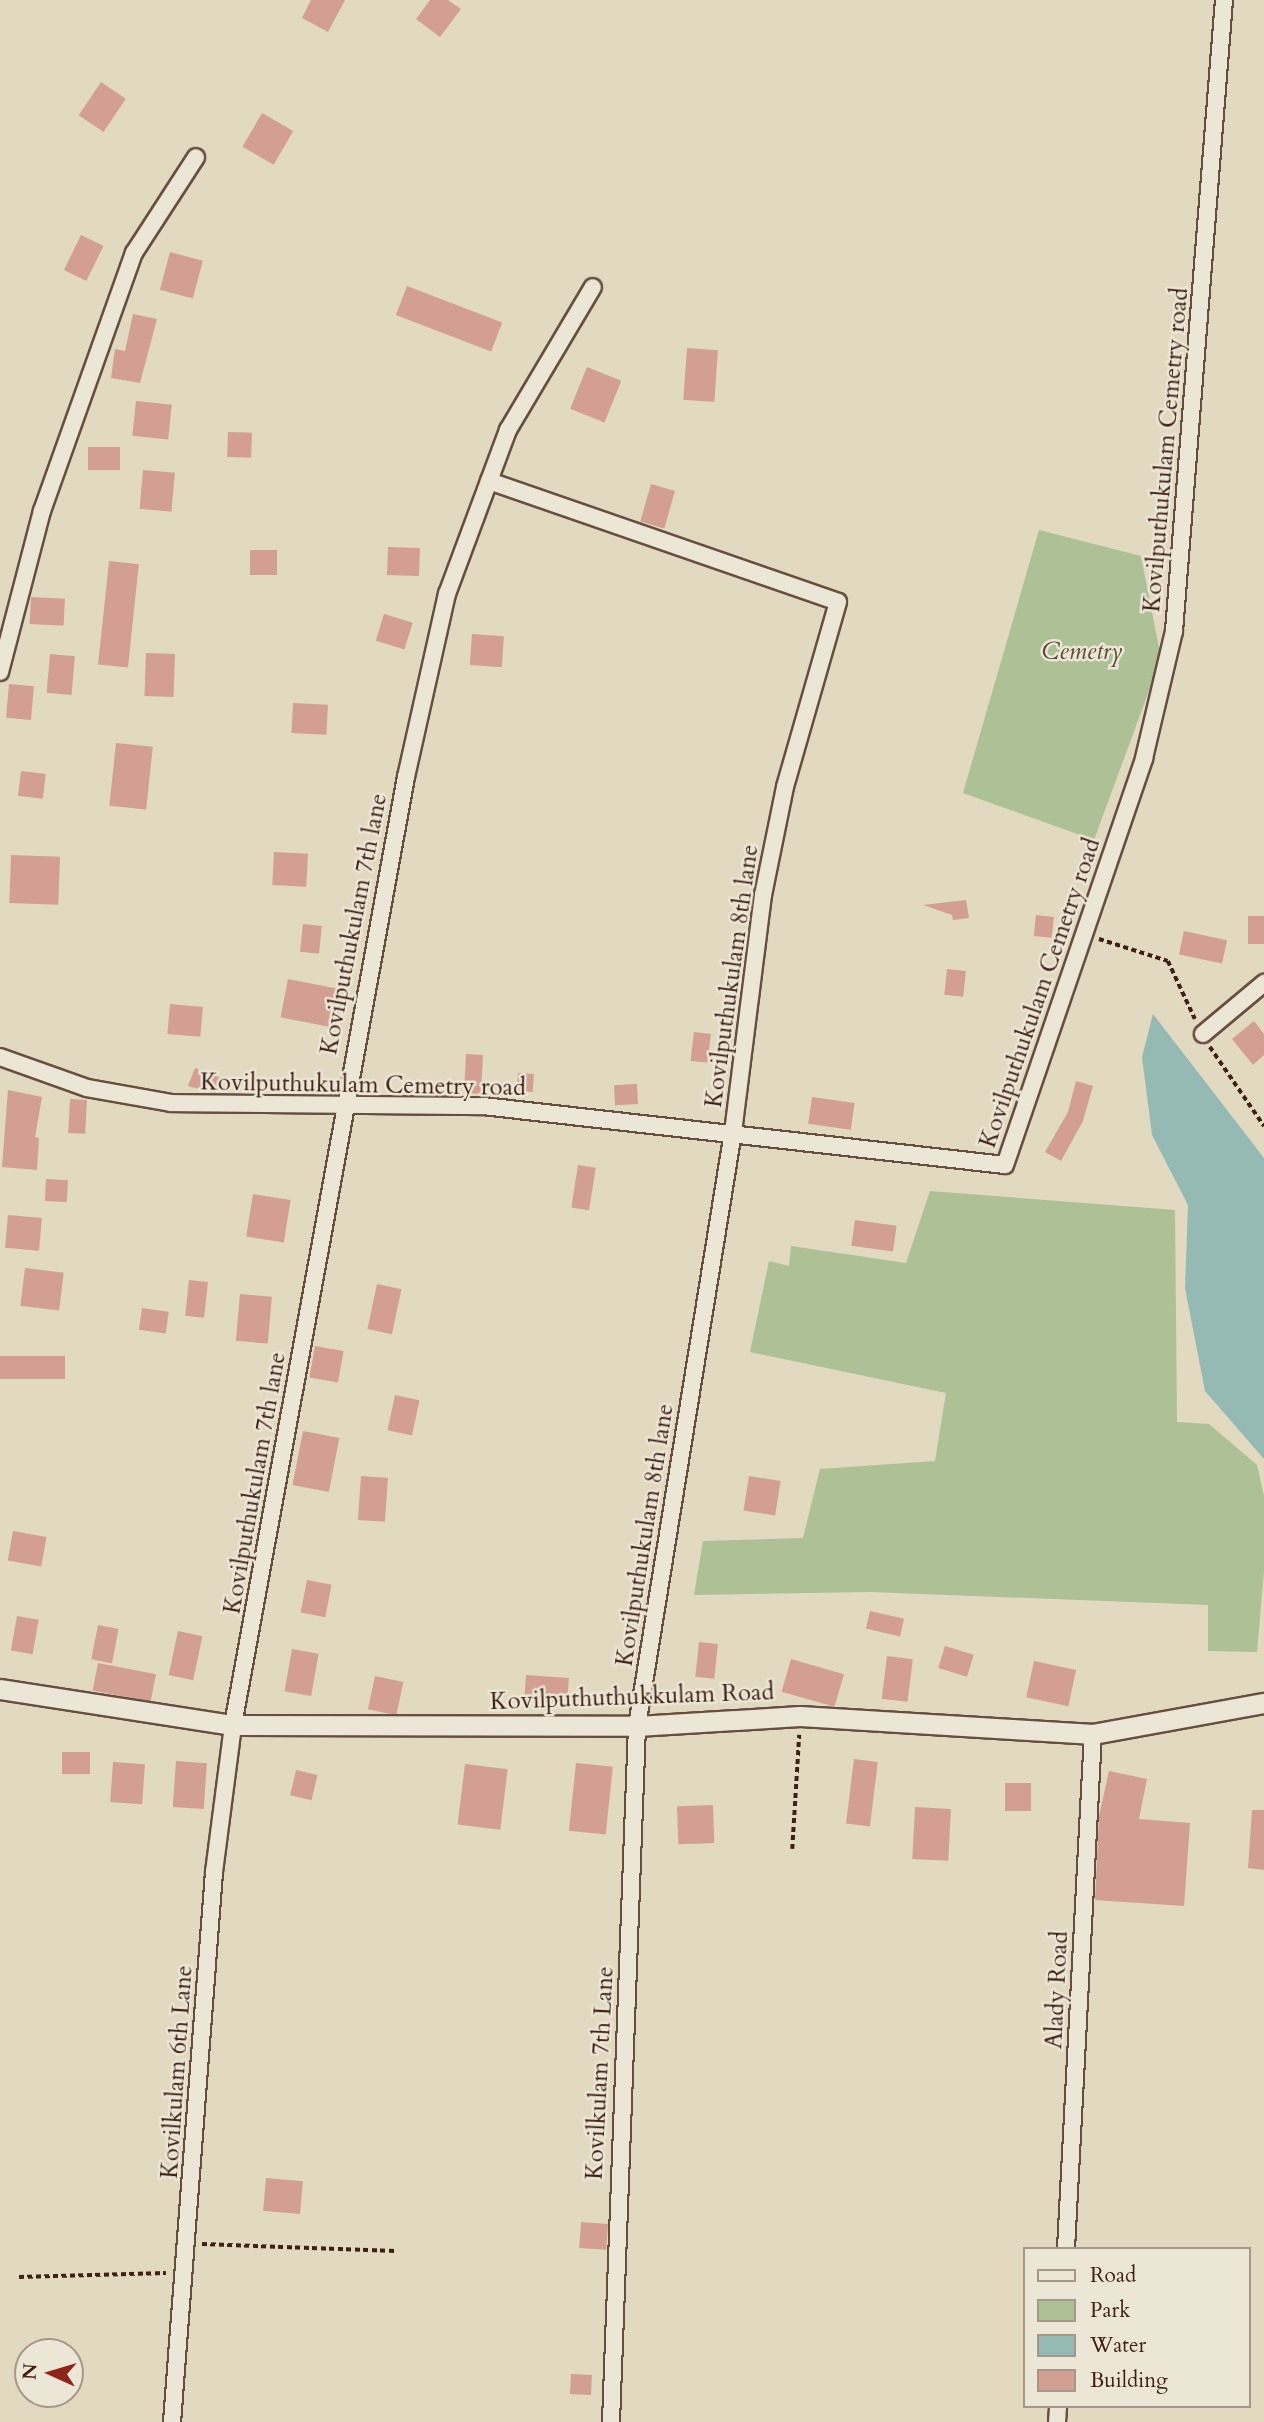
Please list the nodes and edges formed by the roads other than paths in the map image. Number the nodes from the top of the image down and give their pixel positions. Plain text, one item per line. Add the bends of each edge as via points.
1 (1224, 0) edge
2 (196, 158) dead end
3 (593, 286) dead end
4 (489, 481) junction
5 (0, 672) edge
6 (1264, 983) edge
7 (1203, 1034) road end
8 (0, 1057) edge
9 (342, 1107) junction
10 (733, 1132) junction
11 (0, 1689) edge
12 (1264, 1703) edge
13 (233, 1726) junction
14 (637, 1726) junction
15 (1093, 1734) junction
16 (1066, 2247) edge
17 (172, 2422) edge
18 (611, 2422) edge

1 - 10 street, Kovilputhukulam Cemetry road via 1174,631 1144,758 1005,1165
2 - 5 street via 134,253 42,511
3 - 4 street, Kovilputhukulam 7th lane via 508,430
4 - 9 street, Kovilputhukulam 7th lane via 447,594
4 - 10 street, Kovilputhukulam 8th lane via 838,602 785,787 766,882
6 - 7 street
8 - 9 street, Kovilputhukulam Cemetry road via 87,1088 171,1103
9 - 10 street, Kovilputhukulam Cemetry road via 482,1106
9 - 13 street, Kovilputhukulam 7th lane
10 - 14 street, Kovilputhukulam 8th lane
11 - 13 street, Kovilputhuthukkulam Road
12 - 15 street, Kovilputhuthukkulam Road
13 - 14 street, Kovilputhuthukkulam Road
13 - 17 street, Kovilkulam 6th Lane via 214,1872
14 - 15 street, Kovilputhuthukkulam Road via 800,1716
14 - 18 street, Kovilkulam 7th Lane
15 - 16 street, Alady Road

